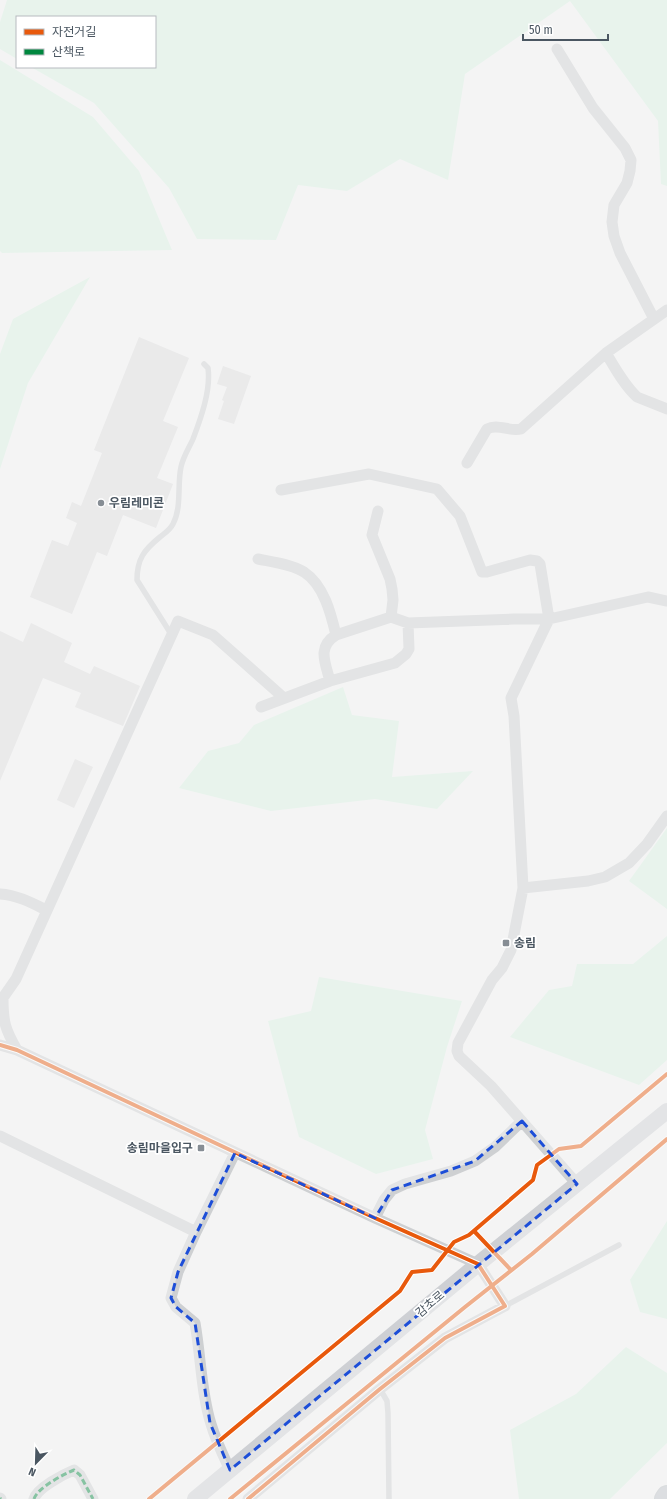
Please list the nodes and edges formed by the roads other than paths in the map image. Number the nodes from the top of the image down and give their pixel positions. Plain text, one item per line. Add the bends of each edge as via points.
1 (557, 50) dead end
2 (667, 310) edge
3 (654, 319) junction
4 (606, 353) junction
5 (204, 364) dead end
6 (667, 409) edge
7 (466, 463) dead end
8 (281, 490) dead end
9 (378, 511) dead end
10 (258, 559) dead end
11 (667, 601) edge
12 (391, 617) junction
13 (549, 619) junction
14 (408, 623) junction
15 (171, 634) junction
16 (336, 635) junction
17 (330, 681) junction
18 (284, 698) junction
19 (261, 708) dead end
20 (667, 816) edge
21 (523, 888) junction
22 (0, 894) edge
23 (46, 910) junction
24 (1, 1000) edge
25 (0, 1045) edge
26 (17, 1050) junction
27 (667, 1111) edge
28 (522, 1121) junction
29 (0, 1136) edge
30 (235, 1153) junction
31 (577, 1184) junction
32 (375, 1218) junction
33 (196, 1232) junction
34 (619, 1245) dead end
35 (478, 1264) junction
36 (505, 1306) junction
37 (380, 1389) junction
38 (230, 1470) junction
39 (667, 1496) edge
40 (34, 1499) edge
41 (93, 1499) edge
42 (195, 1499) edge
43 (248, 1499) edge
44 (389, 1499) edge
45 (666, 1499) edge

1 - 3 street via 593,108 625,148 630,160 627,183 614,205 614,236
2 - 3 street
3 - 4 street
4 - 6 street via 626,385 637,397
4 - 7 street via 521,429 509,430 496,426 487,429
5 - 15 lane via 208,368 208,385 193,439 181,466 178,508 174,523 144,552 137,570 137,580
8 - 13 street via 369,474 438,489 460,516 482,572 530,560 538,562
9 - 12 street via 372,535 390,579 393,600
10 - 16 street via 304,572 315,582 326,603
11 - 13 street via 648,597
12 - 14 street
12 - 16 street
13 - 14 street
13 - 21 street via 510,698 514,716
14 - 17 street via 409,649 401,659 395,663
15 - 18 street via 178,621 213,635
15 - 23 street
16 - 17 street via 326,644 324,651
17 - 18 street
18 - 19 street
20 - 21 street via 647,844 629,863 605,877
21 - 28 street via 511,950 458,1043 457,1051
22 - 23 street via 8,894
23 - 24 street via 16,979
24 - 26 street via 7,1033
25 - 26 street
26 - 30 street
27 - 31 main road, 감초로
28 - 31 street
28 - 32 street via 495,1147 474,1161 392,1190
29 - 33 street
30 - 32 street
30 - 33 street
31 - 35 main road, 감초로
32 - 35 street
33 - 38 street via 178,1272 171,1298 176,1307 195,1323 210,1423
34 - 36 lane
35 - 36 street
35 - 38 main road, 감초로
36 - 37 street via 445,1338
37 - 43 street
37 - 44 lane via 387,1401 388,1413
38 - 42 main road, 감초로
39 - 45 highway
40 - 41 street via 38,1491 74,1470 80,1475

